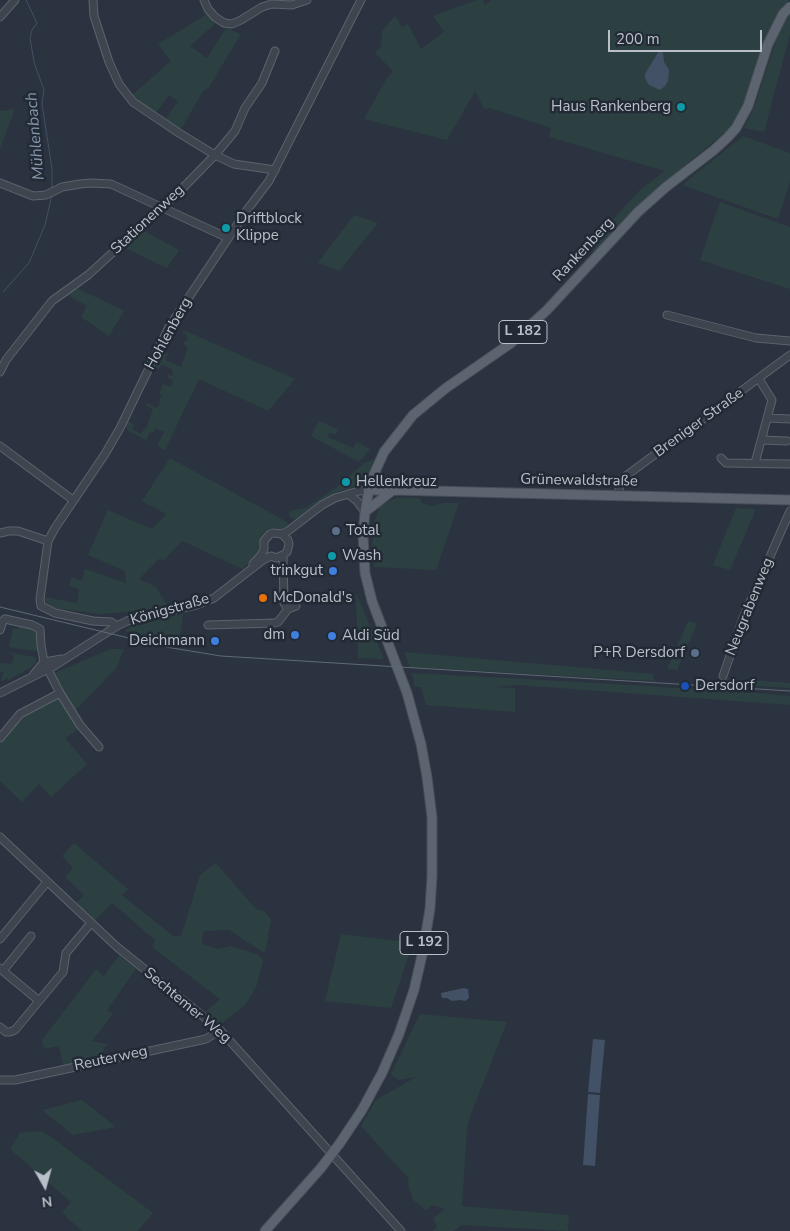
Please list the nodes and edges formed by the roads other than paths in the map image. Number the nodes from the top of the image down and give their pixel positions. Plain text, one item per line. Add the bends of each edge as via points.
1 (15, 0) edge
2 (93, 0) edge
3 (204, 0) edge
4 (307, 0) edge
5 (361, 0) edge
6 (790, 7) edge
7 (0, 17) edge
8 (275, 51) dead end
9 (215, 155) junction
10 (275, 170) junction
11 (0, 183) edge
12 (160, 208) junction
13 (228, 238) junction
14 (666, 314) dead end
15 (790, 341) edge
16 (790, 355) edge
17 (0, 372) edge
18 (759, 379) junction
19 (767, 418) junction
20 (790, 419) edge
21 (761, 440) junction
22 (787, 441) dead end
23 (0, 446) edge
24 (720, 458) dead end
25 (755, 463) junction
26 (789, 464) edge
27 (375, 472) junction
28 (368, 490) junction
29 (390, 490) junction
30 (348, 494) junction
31 (618, 496) junction
32 (73, 500) junction
33 (790, 500) edge
34 (790, 511) edge
35 (365, 512) junction
36 (298, 525) junction
37 (0, 533) edge
38 (282, 534) junction
39 (288, 540) junction
40 (48, 541) junction
41 (264, 549) junction
42 (277, 556) junction
43 (246, 572) junction
44 (296, 606) dead end
45 (288, 609) junction
46 (208, 625) dead end
47 (117, 626) junction
48 (0, 630) edge
49 (65, 658) junction
50 (44, 662) junction
51 (48, 669) junction
52 (32, 676) junction
53 (723, 676) dead end
54 (0, 693) edge
55 (60, 693) junction
56 (0, 738) edge
57 (98, 747) dead end
58 (0, 837) edge
59 (47, 882) junction
60 (91, 923) junction
61 (31, 936) dead end
62 (0, 939) edge
63 (2, 970) edge
64 (38, 1000) junction
65 (0, 1027) edge
66 (220, 1030) junction
67 (0, 1080) edge
68 (265, 1231) edge
69 (401, 1231) edge

1 - 7 street
2 - 9 street via 102,43 119,84 140,107
3 - 4 street via 215,17 232,24 262,7
5 - 10 street, Hohlenberg
6 - 27 main road, Rankenberg / L 182 via 768,44 748,106 728,137 638,212 547,310 511,343 413,415 384,452
8 - 9 street, Stationenweg via 235,130
9 - 10 street via 234,164
9 - 12 street, Stationenweg
10 - 13 street, Hohlenberg
11 - 12 street via 33,196 92,183 111,184
12 - 13 street
12 - 17 street, Stationenweg via 88,275 52,301
13 - 32 street, Hohlenberg via 169,328 120,428
14 - 15 street via 756,338
16 - 18 street, Breniger Straße
18 - 19 street via 772,400
18 - 31 street, Breniger Straße via 624,478
19 - 20 street
19 - 21 street
21 - 22 street
21 - 25 street
23 - 32 street
24 - 25 street via 726,463
25 - 26 street
27 - 28 main road, Rankenberg / L 182
27 - 29 main road
28 - 29 main road, Grünewaldstraße
28 - 30 street, Königstraße
28 - 35 main road, L 192
29 - 31 main road, Grünewaldstraße
29 - 35 main road
30 - 35 street
30 - 36 street, Königstraße via 322,504
31 - 33 main road, Grünewaldstraße
32 - 40 street, Hohlenberg
34 - 53 street, Neugrabenweg via 743,618
35 - 68 main road, L 192, bridge via 363,553 368,586 407,693 425,762 432,817 430,909 414,990 400,1034 382,1073 340,1143
36 - 38 street, Königstraße
36 - 39 street, Königstraße
37 - 40 street via 18,531
38 - 39 street
38 - 41 street, Königstraße via 266,537
39 - 42 street, Königstraße via 288,548
40 - 47 street, Hohlenberg via 40,599 42,606 55,613 111,622
41 - 42 street
41 - 43 street, Königstraße
42 - 43 street, Königstraße
42 - 45 street via 283,571 284,603
43 - 47 street, Königstraße via 207,602
44 - 45 street
45 - 46 street via 274,623
47 - 49 street, Königstraße
48 - 50 street via 5,620 37,626
49 - 50 street, Königstraße
49 - 51 street, Königstraße
50 - 51 street
50 - 52 street, Königstraße
51 - 52 street, Königstraße
51 - 55 street
52 - 54 street, Königstraße
55 - 56 street via 20,714
55 - 57 street via 80,726
58 - 59 street, Sechtemer Weg
59 - 60 street, Sechtemer Weg
59 - 62 street
60 - 64 street via 66,953 63,972
60 - 66 street, Sechtemer Weg via 116,947
61 - 63 street
63 - 64 street
64 - 65 street via 15,1030 6,1032
66 - 67 street, Reuterweg via 206,1038 15,1080
66 - 69 street, Sechtemer Weg

